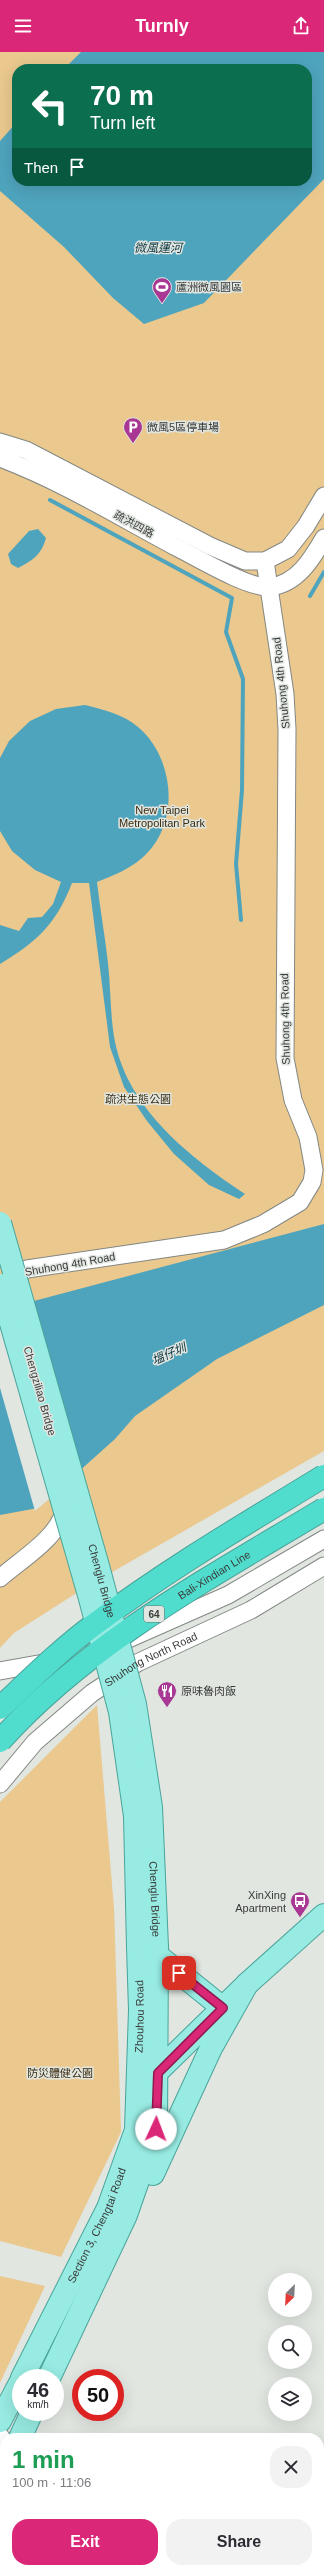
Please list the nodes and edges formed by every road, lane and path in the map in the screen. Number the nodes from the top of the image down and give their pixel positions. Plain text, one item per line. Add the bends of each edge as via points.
1 (0, 442) edge
2 (0, 458) edge
3 (324, 496) edge
4 (324, 538) edge
5 (265, 561) junction
6 (270, 587) junction
7 (0, 1223) edge
8 (6, 1290) edge
9 (324, 1476) edge
10 (324, 1509) edge
11 (324, 1539) edge
12 (324, 1566) edge
13 (0, 1578) edge
14 (94, 1654) junction
15 (0, 1671) edge
16 (0, 1708) edge
17 (0, 1741) edge
18 (0, 1784) edge
19 (324, 1915) edge
20 (151, 1950) junction
21 (247, 1984) junction
22 (223, 2008) junction
23 (158, 2073) junction
24 (138, 2086) junction
25 (102, 2268) junction
26 (27, 2369) edge
27 (53, 2369) edge
28 (12, 2398) edge
29 (0, 2421) edge
30 (28, 2421) edge
31 (22, 2433) edge

1 - 5 street, 疏洪四路 via 26,450 228,554 245,561
2 - 6 street, 疏洪四路 via 38,474 217,568 254,585
3 - 5 street via 295,542 277,557
4 - 6 street via 298,574 286,582
5 - 6 street, Shuhong 4th Road
6 - 8 street, Shuhong 4th Road via 285,694 285,1058 293,1100 308,1137 312,1155 312,1182 306,1194 291,1209 243,1233 198,1244 28,1269 14,1279
7 - 20 main road, Chenglu Bridge, bridge via 135,1704 151,1807
8 - 13 street, Chengziliao Bridge via 67,1488 66,1508 58,1527
8 - 20 main road, Chenglu Bridge, bridge via 120,1712
9 - 16 highway, 64, bridge via 198,1554 95,1624 54,1657
10 - 17 highway, Bali-Xindian Line / 64, bridge via 220,1570 106,1646 50,1690
11 - 14 street via 228,1595
12 - 18 street, Shuhong North Road via 251,1610 137,1663 92,1693 35,1742
14 - 15 street
14 - 16 street via 20,1687
19 - 21 main road
20 - 22 main road
20 - 23 main road, Zhouhou Road
20 - 24 main road, Zhouhou Road
21 - 22 main road
21 - 25 main road via 211,2048 177,2126 132,2217
22 - 23 main road
23 - 24 main road
23 - 25 main road, Section 3, Chengtai Road via 156,2129 126,2216
24 - 26 main road, Section 3, Chengtai Road via 136,2130 108,2208
25 - 27 main road, Section 3, Chengtai Road
28 - 29 main road
30 - 31 main road

